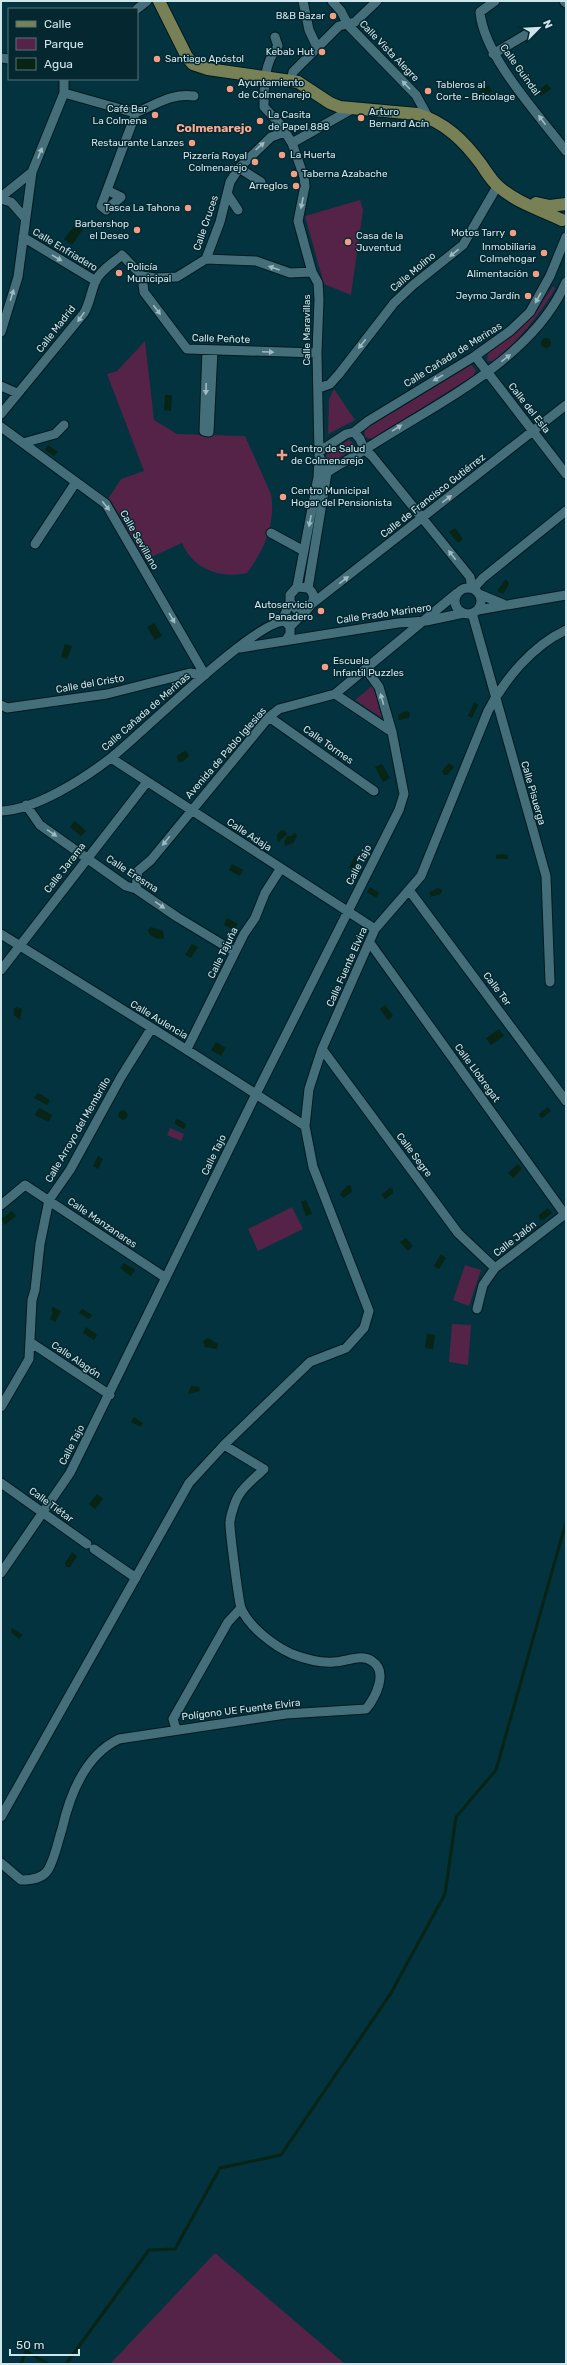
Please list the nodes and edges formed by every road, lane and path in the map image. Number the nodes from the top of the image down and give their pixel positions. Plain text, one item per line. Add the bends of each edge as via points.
1 (147, 1) edge
2 (159, 1) edge
3 (303, 1) edge
4 (332, 1) edge
5 (377, 1) edge
6 (495, 1) edge
7 (138, 8) edge
8 (348, 25) junction
9 (532, 31) dead end
10 (275, 37) dead end
11 (317, 47) junction
12 (493, 54) junction
13 (264, 76) junction
14 (64, 80) edge
15 (290, 80) junction
16 (64, 93) junction
17 (194, 96) dead end
18 (330, 103) junction
19 (352, 109) junction
20 (135, 114) junction
21 (428, 117) junction
22 (332, 120) junction
23 (286, 132) junction
24 (292, 142) junction
25 (566, 151) edge
26 (239, 168) junction
27 (32, 172) junction
28 (261, 182) dead end
29 (498, 186) junction
30 (107, 190) dead end
31 (228, 195) junction
32 (1, 198) edge
33 (517, 199) junction
34 (566, 205) edge
35 (238, 210) dead end
36 (25, 218) junction
37 (564, 225) edge
38 (23, 237) junction
39 (566, 237) edge
40 (206, 259) junction
41 (312, 272) junction
42 (142, 276) junction
43 (550, 276) junction
44 (96, 281) junction
45 (565, 286) edge
46 (1, 332) edge
47 (210, 350) junction
48 (317, 353) junction
49 (475, 356) junction
50 (487, 373) junction
51 (1, 386) edge
52 (319, 388) junction
53 (17, 393) junction
54 (566, 405) edge
55 (1, 414) edge
56 (64, 425) dead end
57 (1, 427) edge
58 (533, 431) junction
59 (354, 432) junction
60 (23, 443) junction
61 (364, 449) junction
62 (319, 453) junction
63 (331, 469) junction
64 (566, 474) edge
65 (76, 482) junction
66 (566, 511) edge
67 (423, 518) junction
68 (271, 532) dead end
69 (35, 544) dead end
70 (304, 551) junction
71 (297, 587) junction
72 (308, 588) junction
73 (475, 590) junction
74 (457, 593) junction
75 (566, 594) edge
76 (290, 602) junction
77 (313, 603) junction
78 (506, 605) junction
79 (305, 611) junction
80 (471, 612) junction
81 (282, 621) junction
82 (426, 621) junction
83 (272, 626) junction
84 (291, 629) junction
85 (566, 630) edge
86 (307, 636) junction
87 (283, 641) junction
88 (235, 648) junction
89 (366, 669) junction
90 (205, 675) junction
91 (335, 694) junction
92 (495, 697) junction
93 (1, 705) edge
94 (269, 717) junction
95 (392, 732) junction
96 (111, 758) junction
97 (147, 782) junction
98 (374, 791) dead end
99 (26, 806) junction
100 (1, 811) edge
101 (191, 811) junction
102 (87, 857) junction
103 (281, 868) junction
104 (136, 889) junction
105 (410, 890) junction
106 (348, 911) junction
107 (375, 929) junction
108 (1, 934) edge
109 (370, 943) junction
110 (19, 946) junction
111 (235, 952) junction
112 (1, 970) edge
113 (550, 982) dead end
114 (151, 1029) junction
115 (187, 1049) junction
116 (322, 1049) junction
117 (256, 1094) junction
118 (566, 1101) edge
119 (305, 1126) junction
120 (48, 1200) junction
121 (1, 1205) edge
122 (565, 1215) edge
123 (495, 1268) junction
124 (166, 1278) junction
125 (477, 1309) dead end
126 (30, 1342) junction
127 (110, 1395) junction
128 (1, 1407) edge
129 (224, 1445) junction
130 (1, 1484) edge
131 (43, 1514) junction
132 (1, 1573) edge
133 (136, 1578) junction
134 (241, 1608) junction
135 (176, 1729) junction
136 (1, 1817) edge
137 (1, 1863) edge

1 - 7 street
2 - 13 main road via 193,64 208,69
3 - 11 street via 309,30
4 - 8 street, Calle Vista Alegre via 342,11
5 - 8 street via 355,22
6 - 12 street, Calle Guindal via 480,12
8 - 11 street via 339,26
21 -> 8 street, Calle Vista Alegre via 416,95
9 - 12 street
10 - 13 street via 278,46
11 - 15 street via 293,72
25 -> 12 street, Calle Guindal
13 - 15 main road
13 - 23 street, Calle Maravillas via 264,107
14 - 16 street
15 - 18 main road via 304,85
16 - 20 street
27 -> 16 street
17 - 20 street via 183,94 170,97
18 - 19 main road
18 - 22 street
19 - 21 main road
19 - 22 street
20 - 30 street
21 - 29 main road via 444,126 471,150
22 - 24 street
23 - 24 street, Calle Maravillas
26 -> 23 street, Calle Cruces via 271,137
24 -> 41 street, Calle Maravillas via 304,177 305,186 298,221
26 - 28 street
26 - 31 street, Calle Cruces via 230,182
27 - 32 street
27 - 36 street
29 - 33 main road
29 -> 52 street, Calle Molino via 463,245 394,303 339,374 330,384
31 - 35 street, Calle Cruces
31 - 40 street, Calle Cruces
32 - 36 street via 11,202
33 - 34 main road via 550,206
33 - 37 main road
34 - 37 main road
36 - 38 street
38 -> 44 street, Calle Enfriadero
46 -> 38 street via 18,277
39 - 43 street, Calle Cañada de Merinas
41 -> 40 street via 290,273 256,261
40 - 42 street via 177,277
41 - 48 street, Calle Maravillas via 318,283 319,299
42 - 44 street, Calle Madrid via 122,255 101,272
42 -> 47 street, Calle Peñote via 144,292 187,349
43 - 45 street
43 -> 49 street, Calle Cañada de Merinas via 530,312 510,331
44 -> 53 street, Calle Madrid via 84,313
50 -> 45 street via 520,347 540,324
47 -> 47 street via 204,431 209,432
47 -> 48 street, Calle Peñote
48 - 52 street, Calle Maravillas
49 - 50 street, Calle del Esla
49 -> 59 street, Calle Cañada de Merinas
50 - 58 street, Calle del Esla
61 -> 50 street
51 - 53 street
52 - 62 street, Calle Maravillas
53 - 55 street, Calle Madrid
54 - 58 street, Calle de Francisco Gutiérrez
56 - 60 street via 55,434
57 - 60 street, Calle Sevillano
58 - 64 street, Calle del Esla
67 -> 58 street, Calle de Francisco Gutiérrez
59 - 61 street
59 - 62 street, Calle Cañada de Merinas via 346,434
60 - 65 street, Calle Sevillano
61 - 63 street
61 - 67 street
62 - 63 street via 323,466
62 -> 70 street via 318,477
63 - 72 street via 325,478
65 - 69 street
65 -> 90 street, Calle Sevillano via 106,504
66 - 73 street via 483,578
73 -> 67 street via 470,578
77 -> 67 street, Calle de Francisco Gutiérrez
68 - 70 street
70 - 71 street
71 - 72 street
71 - 76 street via 290,595
72 - 77 street via 314,596
73 - 74 street via 466,588
73 - 78 street, Calle Prado Marinero via 492,601
73 - 80 street via 481,605
74 - 80 street via 456,605
74 - 82 street, Avenida de Pablo Iglesias
75 - 78 street, Calle Prado Marinero
76 - 79 street via 297,610
76 - 81 street
77 - 79 street
78 - 80 street, Calle Prado Marinero
79 - 84 street
80 - 82 street, Calle Prado Marinero
80 - 92 street, Calle Pisuerga
81 - 83 street
81 - 84 street
82 - 86 street, Calle Prado Marinero
82 - 89 street, Avenida de Pablo Iglesias
83 - 87 street via 272,636
83 - 88 street, Calle Cañada de Merinas
84 - 86 street, Calle Prado Marinero
84 - 87 street via 289,637
85 - 92 street, Calle Fuente Elvira via 545,642 530,655
86 - 87 street, Calle Prado Marinero
87 - 88 street
88 - 90 street, Calle Cañada de Merinas
89 - 91 street, Avenida de Pablo Iglesias
95 -> 89 street, Calle Tajo via 379,687
90 - 93 street, Calle del Cristo via 190,673 107,694 7,708
90 - 96 street, Calle Cañada de Merinas
91 - 94 street, Avenida de Pablo Iglesias via 279,709
91 - 95 street
92 - 105 street, Calle Fuente Elvira via 421,876
92 - 113 street, Calle Pisuerga via 546,876
94 - 98 street, Calle Tormes
94 - 101 street, Avenida de Pablo Iglesias
95 - 106 street, Calle Tajo via 404,794 400,810
96 - 97 street, Calle Adaja
96 - 99 street, Calle Cañada de Merinas via 77,781
97 - 101 street, Calle Adaja
97 - 102 street, Calle Jarama
99 - 100 street, Calle Cañada de Merinas
99 -> 102 street, Calle Eresma via 40,825
101 - 103 street, Calle Adaja
101 -> 104 street, Avenida de Pablo Iglesias via 138,872
102 - 104 street, Calle Eresma via 126,886
102 - 110 street, Calle Jarama
103 - 106 street, Calle Adaja
103 - 111 street, Calle Tajuña via 265,893 255,918
104 -> 111 street, Calle Eresma via 177,918
105 - 107 street, Calle Fuente Elvira
105 - 118 street, Calle Ter
106 - 107 street, Calle Adaja
106 - 117 street, Calle Tajo
107 - 109 street, Calle Fuente Elvira
108 - 110 street, Calle Aulencia
109 - 116 street, Calle Fuente Elvira
109 - 122 street, Calle Llobregat
110 - 112 street, Calle Jarama
110 - 114 street, Calle Aulencia
111 - 115 street, Calle Tajuña
114 - 115 street, Calle Aulencia
114 - 120 street, Calle Arroyo del Membrillo via 121,1077 70,1170
115 - 117 street, Calle Aulencia
116 - 119 street, Calle Fuente Elvira via 309,1089
116 - 123 street, Calle Segre via 458,1233
117 - 119 street, Calle Aulencia
117 - 124 street, Calle Tajo
119 - 129 street, Calle Fuente Elvira via 313,1167 369,1311 364,1328 346,1348 310,1362
120 - 121 street, Calle Manzanares via 25,1185
120 - 124 street, Calle Manzanares
120 - 126 street, Calle Arroyo del Membrillo via 32,1300
122 - 123 street, Calle Jalón
123 - 125 street, Calle Jalón via 483,1285
124 - 127 street, Calle Tajo
126 - 127 street, Calle Alagón
126 - 128 street, Calle Arroyo del Membrillo via 29,1359
127 - 131 street, Calle Tajo via 70,1473
129 - 133 street via 189,1483
129 - 134 street, Polígono UE Fuente Elvira via 264,1469 239,1495 230,1521
130 - 131 street, Calle Tiétar
131 - 132 street, Calle Tajo
131 - 133 street, Calle Tiétar
133 - 136 street
134 - 135 street, Polígono UE Fuente Elvira via 228,1622 173,1719
134 - 135 street, Polígono UE Fuente Elvira via 259,1632 275,1645 293,1654 316,1661 334,1662 363,1657 373,1661 379,1671 380,1681 373,1700 366,1709 354,1711 286,1714
135 - 137 street, Polígono UE Fuente Elvira via 119,1739 108,1744 98,1754 80,1777 68,1803 48,1870 36,1880 21,1880

